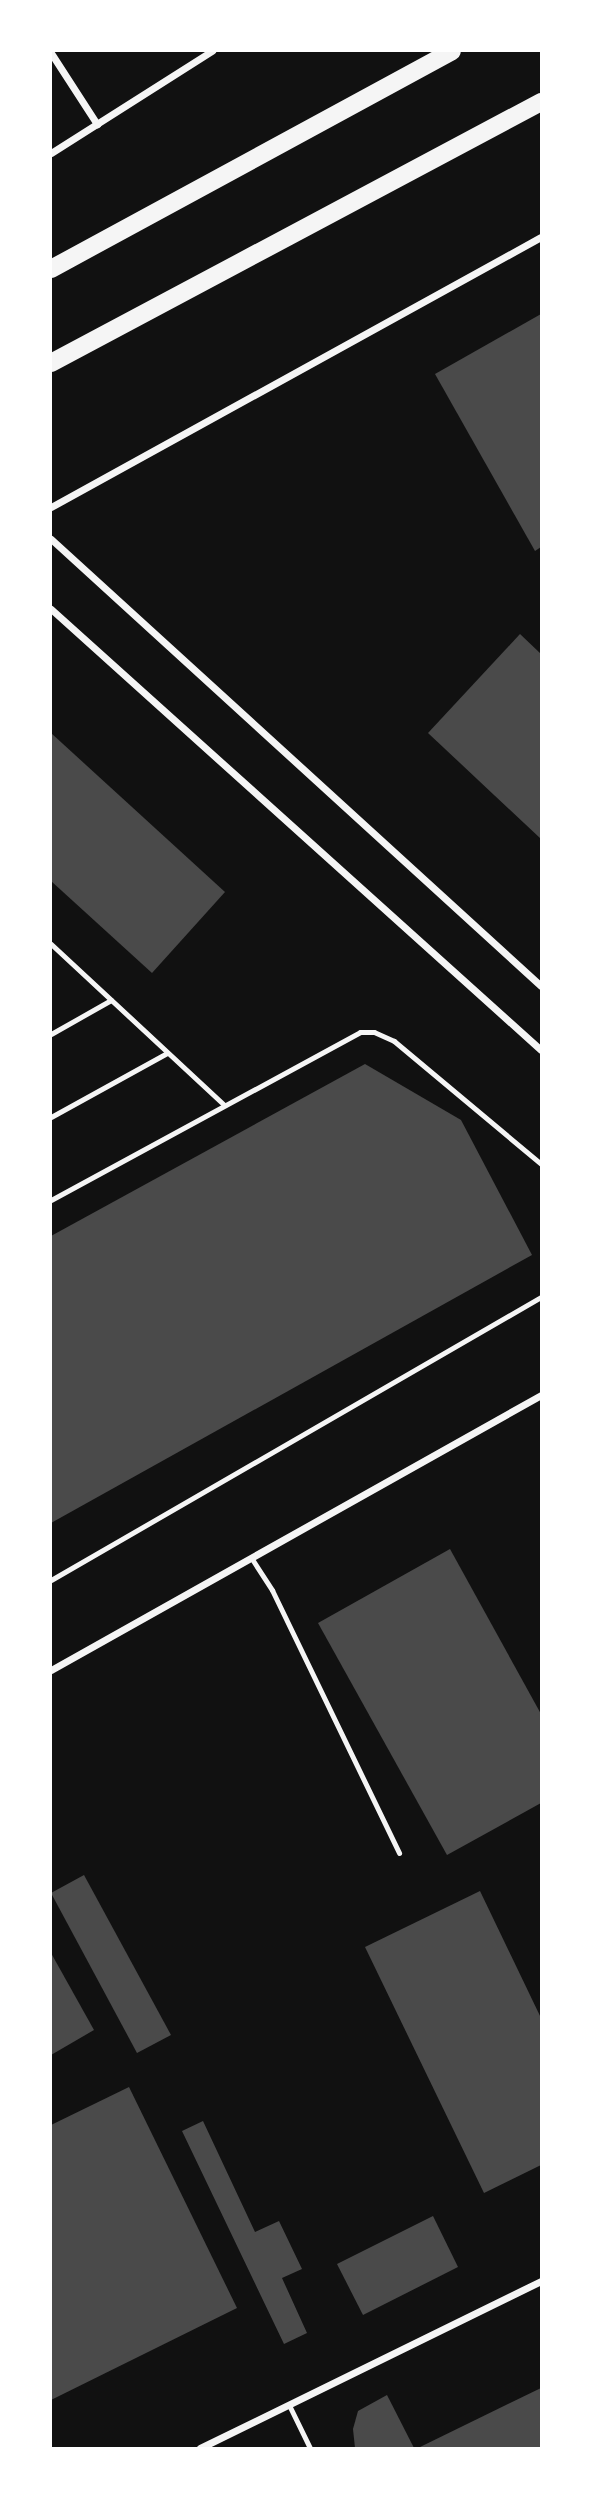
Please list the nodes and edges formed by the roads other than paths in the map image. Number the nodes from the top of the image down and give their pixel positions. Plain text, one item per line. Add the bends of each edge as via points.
1 (212, 51) edge
2 (452, 51) edge
3 (51, 52) edge
4 (541, 102) edge
5 (97, 124) junction
6 (51, 153) edge
7 (541, 237) edge
8 (51, 269) edge
9 (51, 363) edge
10 (51, 507) edge
11 (51, 539) edge
12 (51, 609) edge
13 (51, 944) edge
14 (541, 986) edge
15 (111, 1000) junction
16 (51, 1034) edge
17 (541, 1050) edge
18 (167, 1053) junction
19 (223, 1104) junction
20 (51, 1117) edge
21 (541, 1164) edge
22 (51, 1200) edge
23 (541, 1297) edge
24 (541, 1395) edge
25 (252, 1559) junction
26 (51, 1580) edge
27 (51, 1670) edge
28 (399, 1853) dead end
29 (541, 2281) edge
30 (289, 2405) junction
31 (200, 2448) edge
32 (310, 2448) edge

1 - 5 street
2 - 8 main road
3 - 5 street
4 - 9 main road
5 - 6 street
7 - 10 street
11 - 14 street
12 - 17 street
13 - 15 lane
15 - 16 lane
15 - 18 lane
18 - 19 lane
18 - 20 lane
19 - 21 lane via 346,1036 374,1032 394,1041
19 - 22 lane
23 - 26 lane
24 - 25 street
25 - 27 street
25 - 28 lane via 272,1590
29 - 30 street
30 - 31 street
30 - 32 lane

